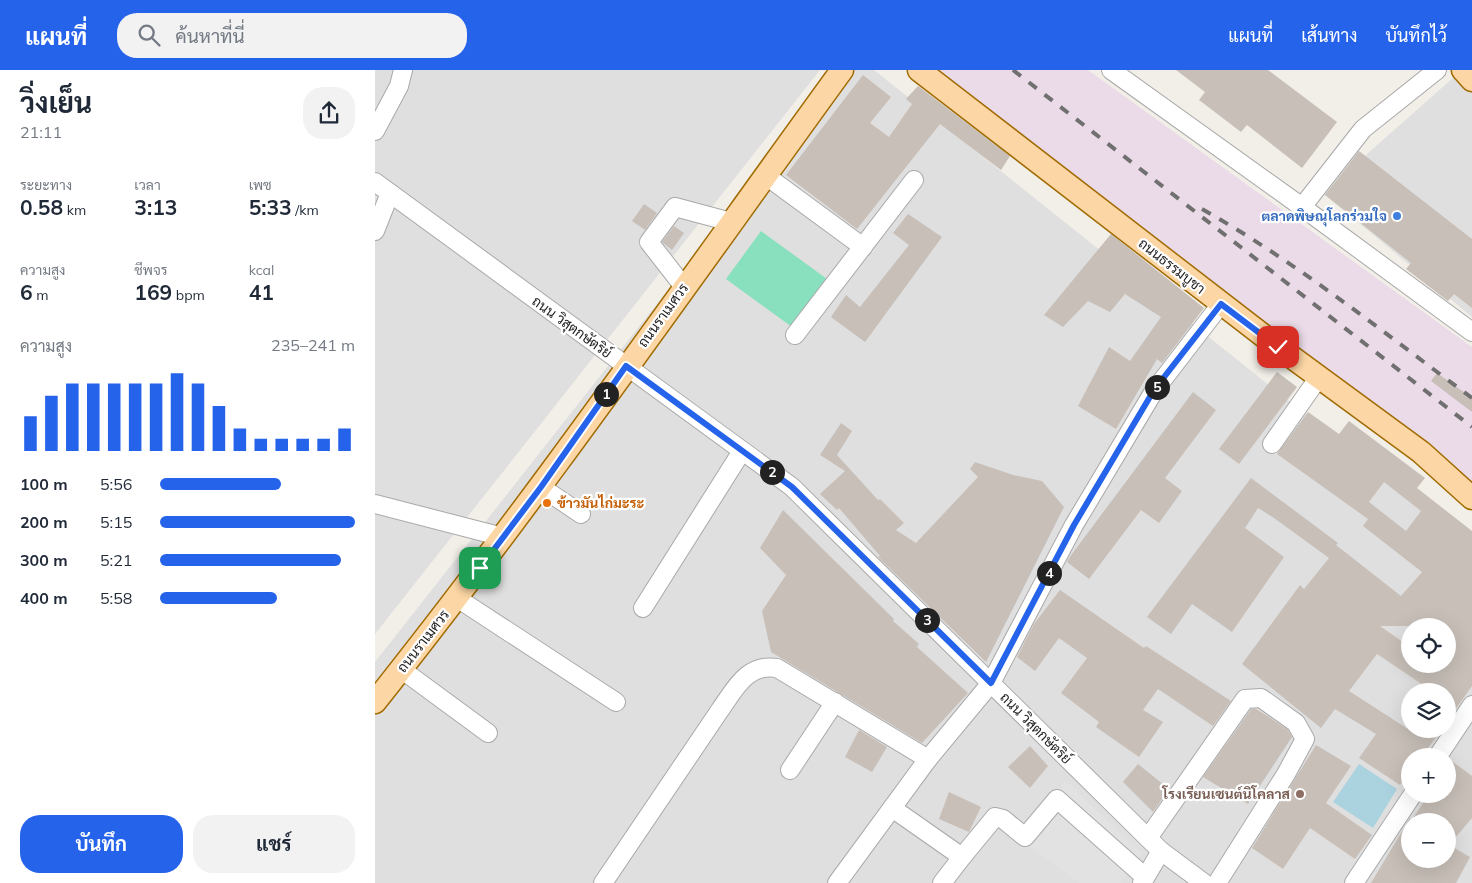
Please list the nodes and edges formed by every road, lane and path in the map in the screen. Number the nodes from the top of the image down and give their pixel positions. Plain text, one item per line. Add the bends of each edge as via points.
1 (403, 70) edge
2 (842, 70) edge
3 (919, 70) edge
4 (1111, 70) edge
5 (1437, 70) edge
6 (1463, 70) edge
7 (1472, 80) edge
8 (375, 131) edge
9 (765, 175) junction
10 (914, 180) dead end
11 (375, 182) edge
12 (390, 193) junction
13 (1302, 207) junction
14 (731, 222) junction
15 (375, 231) edge
16 (863, 247) junction
17 (684, 287) junction
18 (1221, 304) junction
19 (1472, 332) edge
20 (795, 336) dead end
21 (626, 366) junction
22 (1319, 377) junction
23 (1272, 444) dead end
24 (742, 451) junction
25 (541, 487) junction
26 (1472, 498) edge
27 (375, 504) edge
28 (581, 514) dead end
29 (503, 537) junction
30 (457, 598) junction
31 (643, 608) dead end
32 (401, 669) junction
33 (991, 683) junction
34 (375, 702) edge
35 (617, 702) dead end
36 (835, 702) junction
37 (1472, 705) edge
38 (488, 733) dead end
39 (1443, 748) edge
40 (928, 759) junction
41 (790, 770) dead end
42 (1407, 803) edge
43 (892, 808) junction
44 (1148, 838) junction
45 (1161, 851) junction
46 (963, 857) junction
47 (1144, 880) edge
48 (603, 883) edge
49 (837, 883) edge
50 (942, 883) edge
51 (1204, 883) edge
52 (1217, 883) edge
53 (1354, 883) edge

1 - 8 street via 399,86
2 - 9 main road, ถนนราเมศวร
3 - 18 main road, ถนนธรรมบูชา
4 - 13 street
5 - 13 street via 1363,129
6 - 7 main road
9 - 14 main road, ถนนราเมศวร
9 - 16 street
10 - 16 street
11 - 12 street, ถนน วิสุตกษัตริย์
12 - 15 street
12 - 21 street, ถนน วิสุตกษัตริย์
13 - 19 street
14 - 17 main road, ถนนราเมศวร
14 - 17 street via 675,207 649,242
16 - 20 street
17 - 21 main road, ถนนราเมศวร
18 - 22 main road, ถนนธรรมบูชา
18 - 33 street via 1154,390 1074,525
21 - 24 street, ถนน วิสุตกษัตริย์
21 - 25 main road, ถนนราเมศวร
22 - 23 street
22 - 26 main road, ถนนธรรมบูชา via 1421,452
24 - 31 street
24 - 33 street, ถนน วิสุตกษัตริย์ via 792,487
25 - 28 street
25 - 29 main road, ถนนราเมศวร
27 - 29 street
29 - 30 main road, ถนนราเมศวร
30 - 32 main road, ถนนราเมศวร
30 - 35 street
32 - 34 main road, ถนนราเมศวร
32 - 38 street
33 - 40 street
33 - 44 street, ถนน วิสุตกษัตริย์
36 - 40 street
36 - 41 street
36 - 48 street via 777,668 765,666 754,670 720,710
37 - 39 street
40 - 43 street
42 - 53 street
43 - 46 street
43 - 49 street
44 - 45 street, ถนน วิสุตกษัตริย์
44 - 52 street via 1245,699 1261,698 1296,723 1305,739
45 - 47 street
45 - 51 street, ถนน วิสุตกษัตริย์
46 - 47 street via 995,817 1003,819 1025,837 1057,799
46 - 50 street

